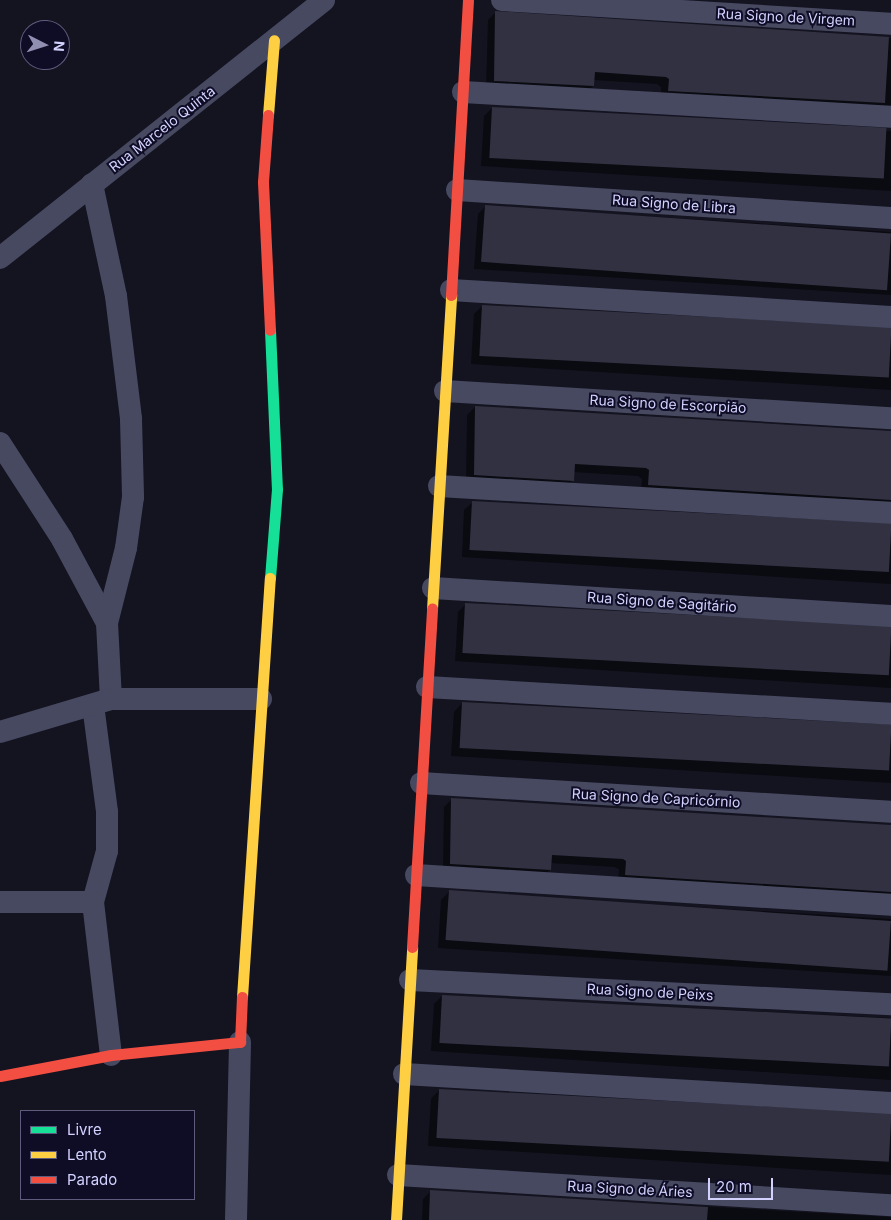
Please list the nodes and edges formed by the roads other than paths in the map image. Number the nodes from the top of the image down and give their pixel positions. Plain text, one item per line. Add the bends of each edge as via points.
1 (324, 0) edge
2 (468, 0) edge
3 (502, 0) edge
4 (891, 24) edge
5 (274, 40) junction
6 (463, 92) junction
7 (891, 117) edge
8 (92, 184) junction
9 (457, 190) junction
10 (891, 218) edge
11 (0, 258) edge
12 (451, 290) junction
13 (891, 317) edge
14 (445, 391) junction
15 (891, 418) edge
16 (0, 443) edge
17 (439, 486) junction
18 (891, 513) edge
19 (433, 588) junction
20 (891, 616) edge
21 (107, 623) junction
22 (427, 687) junction
23 (261, 699) junction
24 (102, 702) junction
25 (891, 714) edge
26 (0, 732) edge
27 (421, 784) junction
28 (891, 812) edge
29 (416, 875) junction
30 (0, 902) edge
31 (93, 902) junction
32 (891, 905) edge
33 (410, 980) junction
34 (891, 1004) edge
35 (240, 1042) junction
36 (111, 1055) junction
37 (404, 1074) junction
38 (0, 1076) edge
39 (891, 1104) edge
40 (398, 1175) junction
41 (891, 1205) edge
42 (236, 1220) edge
43 (396, 1220) edge

1 - 5 street, Rua Marcelo Quinta
2 - 6 street
3 - 4 street, Rua Signo de Virgem
5 - 8 street, Rua Marcelo Quinta
5 - 23 street via 263,182 277,489
6 - 7 street
6 - 9 street
8 - 11 street, Rua Marcelo Quinta
8 - 21 street via 116,296 131,419 133,497 126,548
9 - 10 street, Rua Signo de Libra
9 - 12 street
12 - 13 street
12 - 14 street
14 - 15 street, Rua Signo de Escorpião
14 - 17 street
16 - 21 street via 62,540
17 - 18 street
17 - 19 street
19 - 20 street, Rua Signo de Sagitário
19 - 22 street
21 - 24 street
22 - 25 street
22 - 27 street
23 - 24 street
23 - 35 street
24 - 26 street
24 - 31 street via 107,851
27 - 28 street, Rua Signo de Capricórnio
27 - 29 street
29 - 32 street
29 - 33 street
30 - 31 street
31 - 36 street
33 - 34 street, Rua Signo de Peixs
33 - 37 street
35 - 36 street
35 - 42 street
36 - 38 street
37 - 39 street
37 - 40 street
40 - 41 street, Rua Signo de Áries
40 - 43 street

